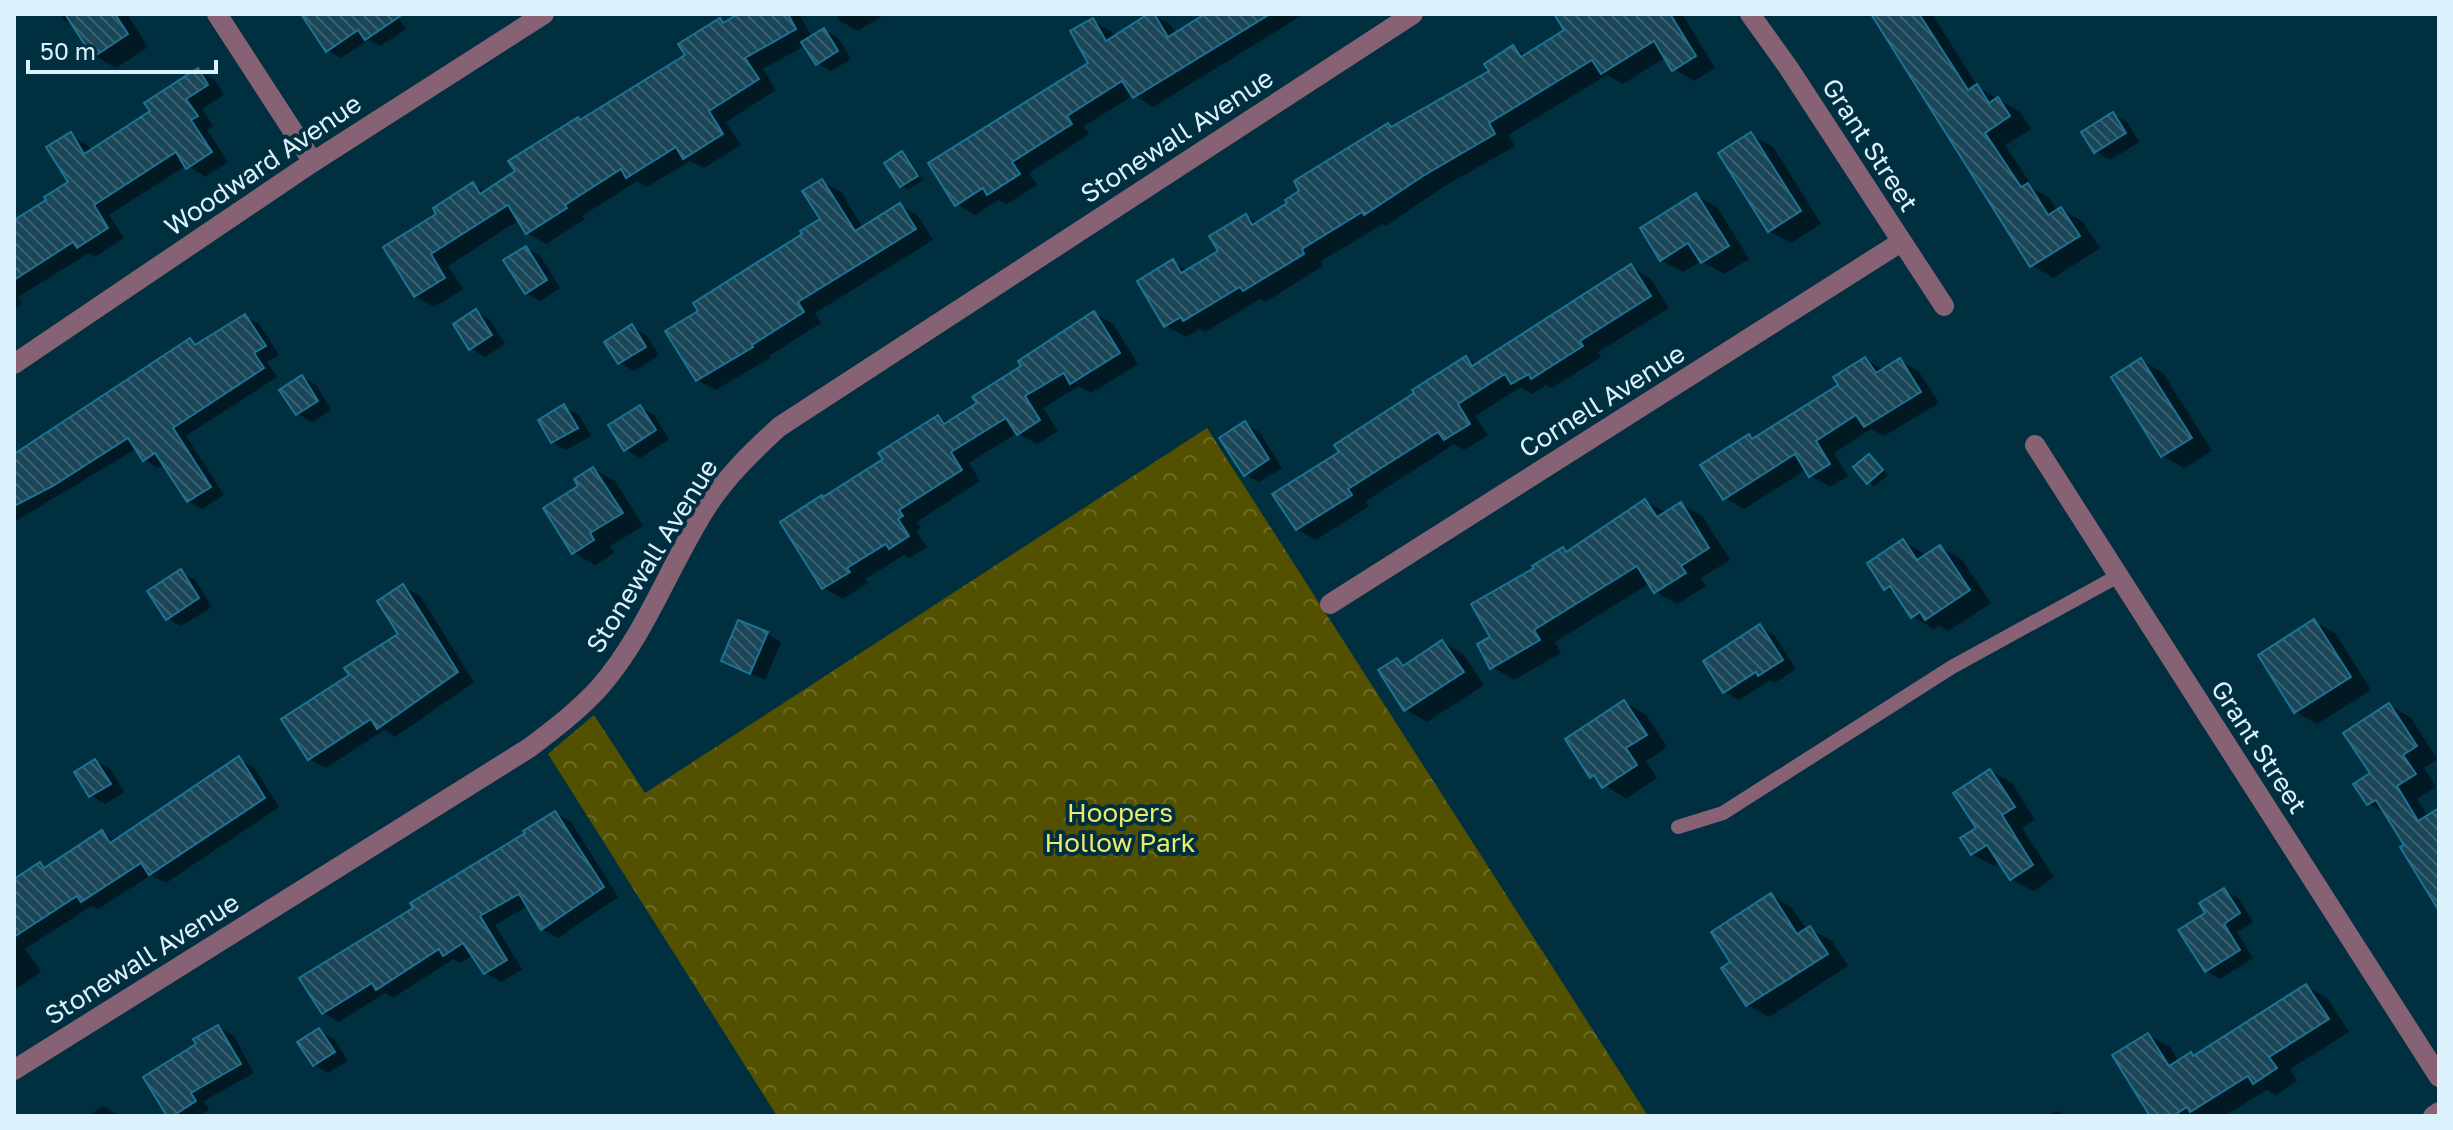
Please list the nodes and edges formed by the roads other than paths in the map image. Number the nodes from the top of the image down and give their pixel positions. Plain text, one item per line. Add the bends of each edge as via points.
1 (217, 14) edge
2 (544, 14) edge
3 (1413, 14) edge
4 (1750, 14) edge
5 (313, 162) junction
6 (1901, 242) junction
7 (1944, 306) dead end
8 (14, 364) edge
9 (2035, 445) dead end
10 (2118, 576) junction
11 (1330, 604) dead end
12 (1678, 827) dead end
13 (14, 1070) edge
14 (2439, 1077) edge
15 (2439, 1112) edge
16 (2433, 1116) edge

1 - 5 street
2 - 5 street, Woodward Avenue
3 - 13 street, Stonewall Avenue via 779,427 718,490 632,641 601,686 569,719
4 - 6 street, Grant Street
5 - 8 street, Woodward Avenue
6 - 7 street, Grant Street
6 - 11 street, Cornell Avenue
9 - 10 street, Grant Street
10 - 12 lane via 1952,667 1723,813
10 - 14 street, Grant Street
15 - 16 street

